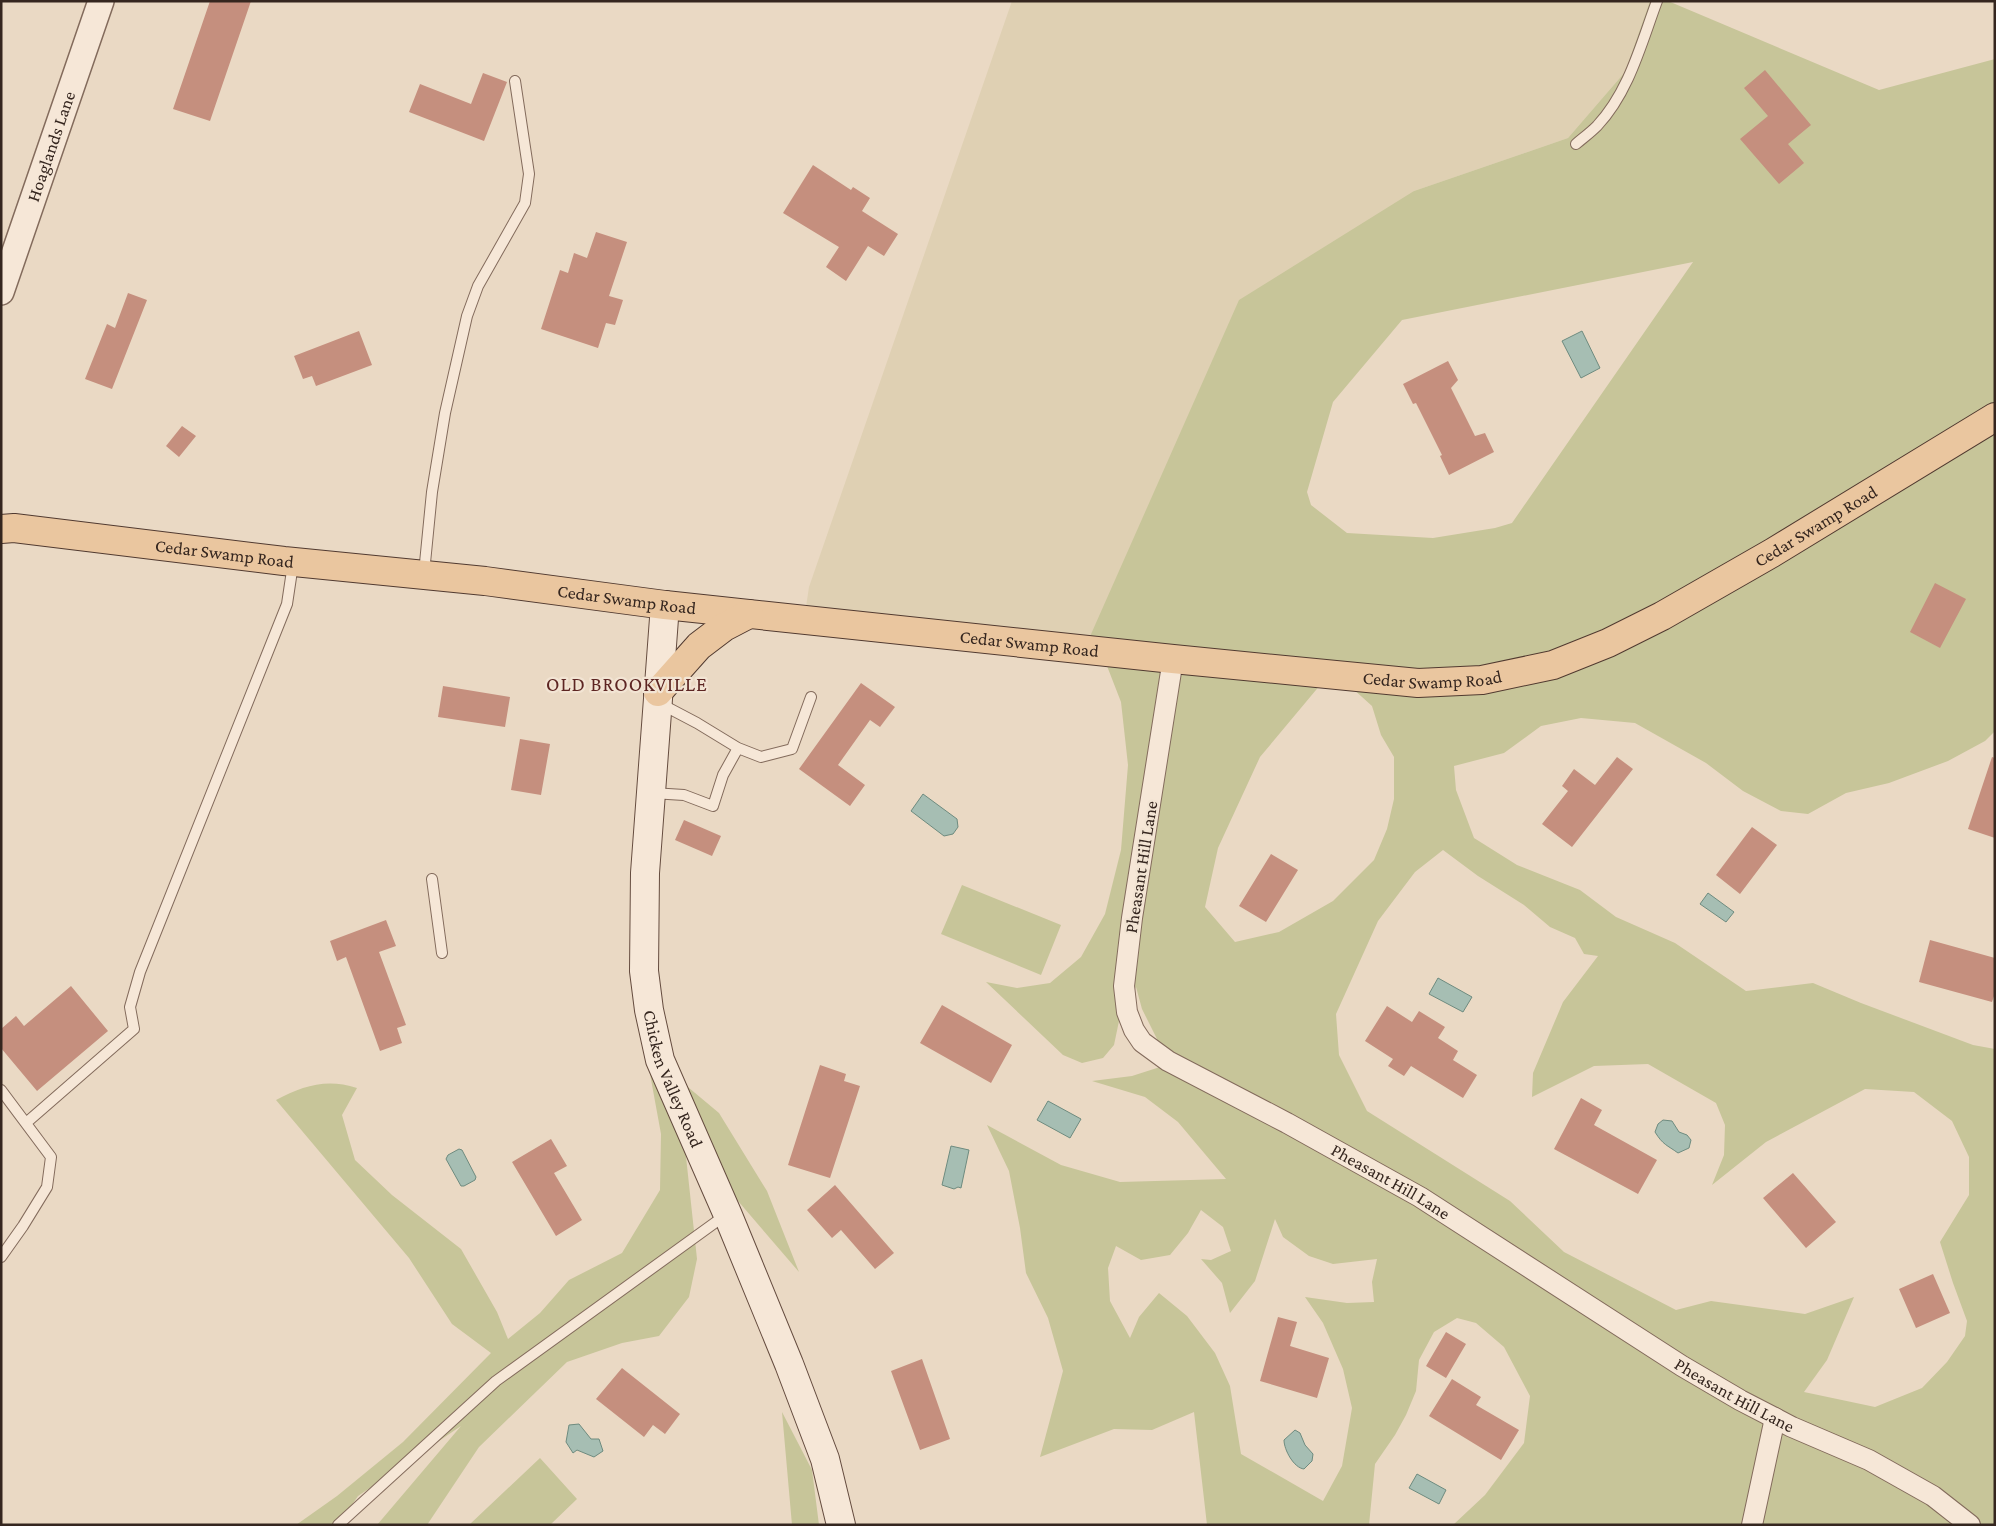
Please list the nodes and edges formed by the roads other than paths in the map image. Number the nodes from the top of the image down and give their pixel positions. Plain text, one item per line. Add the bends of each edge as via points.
1 (101, 1) edge
2 (1657, 1) edge
3 (515, 81) dead end
4 (1576, 144) dead end
5 (1, 292) edge
6 (1995, 417) edge
7 (1, 529) edge
8 (294, 562) junction
9 (424, 575) junction
10 (665, 605) junction
11 (749, 614) junction
12 (1173, 660) junction
13 (658, 698) junction
14 (811, 698) dead end
15 (738, 748) junction
16 (651, 793) junction
17 (432, 879) dead end
18 (442, 953) dead end
19 (1, 1090) edge
20 (26, 1123) junction
21 (727, 1213) junction
22 (1, 1257) edge
23 (1775, 1418) junction
24 (338, 1525) edge
25 (841, 1525) edge
26 (1752, 1525) edge
27 (1970, 1525) edge

1 - 5 street, Hoaglands Lane
2 - 4 lane via 1630,75 1614,103
3 - 9 lane via 529,174 525,203 478,286 467,316 445,413 432,492
6 - 12 main road, Cedar Swamp Road via 1662,616 1554,665 1482,680 1418,683
7 - 8 main road, Cedar Swamp Road
8 - 9 main road, Cedar Swamp Road
8 - 20 lane via 287,604 140,972 130,1007 134,1029
9 - 10 main road, Cedar Swamp Road
10 - 11 main road, Cedar Swamp Road
10 - 13 main road, Chicken Valley Road
11 - 12 main road, Cedar Swamp Road
11 - 13 main road via 724,627 699,646
12 - 23 street, Pheasant Hill Lane via 1124,986 1127,1012 1142,1042 1168,1061 1287,1122 1420,1197 1682,1366
13 - 15 lane
13 - 16 main road, Chicken Valley Road
14 - 15 lane via 792,749 760,757
15 - 16 lane via 723,775 714,806 684,795
16 - 21 main road, Chicken Valley Road via 645,873 644,971 649,1010 660,1060
17 - 18 lane
19 - 20 lane
20 - 22 lane via 51,1157 46,1187
21 - 24 lane via 496,1381
21 - 25 main road, Chicken Valley Road via 822,1451
23 - 26 street
23 - 27 street, Pheasant Hill Lane via 1869,1460 1933,1496

